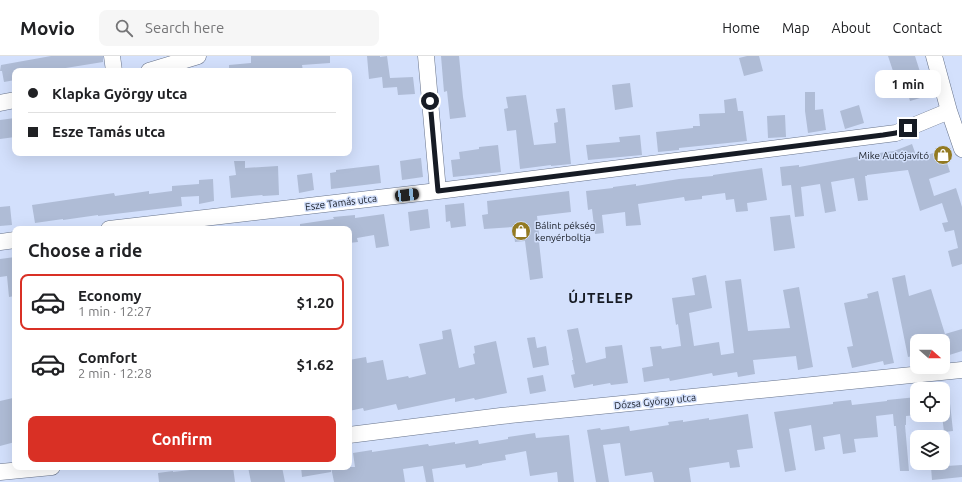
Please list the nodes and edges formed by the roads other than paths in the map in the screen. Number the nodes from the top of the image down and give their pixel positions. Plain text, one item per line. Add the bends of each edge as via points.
1 (112, 56) edge
2 (198, 56) edge
3 (426, 56) edge
4 (934, 56) edge
5 (114, 68) edge
6 (158, 68) edge
7 (12, 101) edge
8 (0, 103) edge
9 (949, 111) junction
10 (962, 149) edge
11 (438, 191) junction
12 (135, 226) edge
13 (12, 240) edge
14 (0, 242) edge
15 (962, 370) edge
16 (352, 435) edge
17 (21, 470) edge
18 (0, 472) edge

1 - 5 street
2 - 6 street
3 - 11 street
4 - 9 street
7 - 8 street
9 - 10 street
9 - 11 street, Esze Tamás utca via 896,133
11 - 12 street, Esze Tamás utca
13 - 14 street
15 - 16 street, Dózsa György utca via 501,416
17 - 18 street

